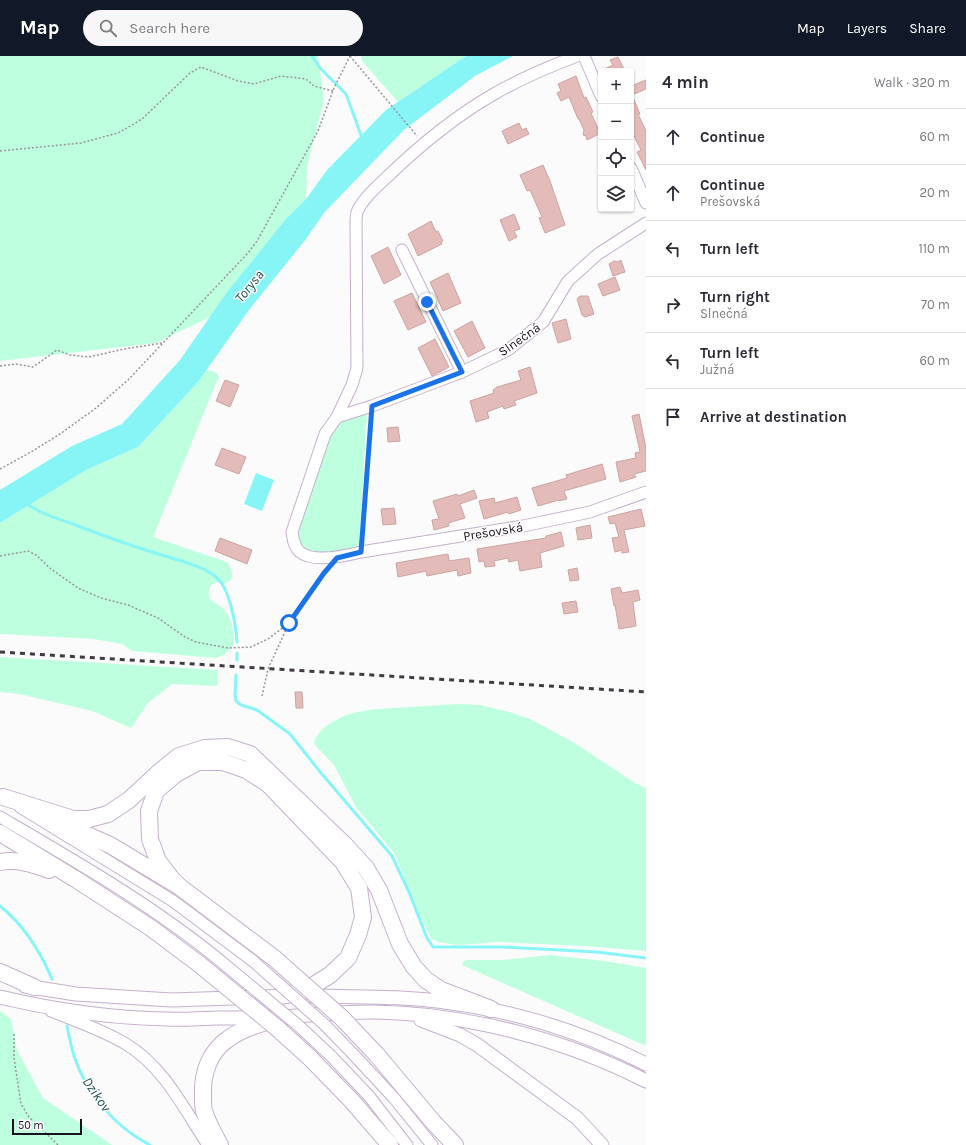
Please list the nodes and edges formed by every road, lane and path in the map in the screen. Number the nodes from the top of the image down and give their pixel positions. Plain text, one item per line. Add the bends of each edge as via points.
1 (350, 56) edge
2 (577, 56) edge
3 (584, 56) edge
4 (598, 89) edge
5 (333, 91) junction
6 (421, 141) dead end
7 (0, 151) edge
8 (634, 175) edge
9 (646, 203) edge
10 (646, 223) edge
11 (402, 250) dead end
12 (163, 343) junction
13 (0, 366) edge
14 (462, 372) junction
15 (372, 406) junction
16 (337, 417) junction
17 (0, 468) edge
18 (646, 492) edge
19 (361, 552) junction
20 (0, 556) edge
21 (337, 558) junction
22 (289, 623) junction
23 (262, 696) dead end
24 (2, 796) edge
25 (0, 817) edge
26 (0, 833) edge
27 (0, 862) edge
28 (77, 880) junction
29 (180, 887) junction
30 (0, 972) edge
31 (0, 980) edge
32 (34, 987) junction
33 (281, 996) junction
34 (0, 997) edge
35 (491, 1009) junction
36 (374, 1012) junction
37 (282, 1017) junction
38 (83, 1019) junction
39 (14, 1034) dead end
40 (646, 1064) edge
41 (646, 1081) edge
42 (434, 1123) junction
43 (58, 1145) edge
44 (208, 1145) edge
45 (220, 1145) edge
46 (390, 1145) edge
47 (407, 1145) edge
48 (432, 1145) edge
49 (449, 1145) edge
50 (455, 1145) edge
51 (602, 1145) edge

1 - 5 path
1 - 6 path
2 - 16 street, Prešovská via 494,94 454,121 424,144 358,208 356,368 352,385
3 - 4 street
5 - 7 path via 314,86 306,79 282,76 254,84 238,81 201,67 190,73 142,119 118,134 81,143
5 - 12 path via 318,131 257,241
8 - 9 street
10 - 14 street, Slnečná via 598,254 568,281 543,322 532,331 508,350
11 - 14 street
12 - 13 path via 89,357 70,355 57,350 33,367 16,364
12 - 17 path via 128,380 96,408 60,434
14 - 15 street, Slnečná
15 - 16 street, Slnečná
15 - 19 path
16 - 21 street, Prešovská via 325,434 292,532 294,544 306,556
18 - 19 street, Prešovská via 590,512 523,526
19 - 21 street, Prešovská
20 - 22 path via 28,551 78,588 152,615 196,642 228,648 251,647 268,639
21 - 22 path
22 - 23 path via 268,669
24 - 29 highway via 110,845
24 - 35 highway via 73,819 89,819 108,814 129,800 179,756 205,748 228,747 250,754 346,845 366,868 400,944 414,967 426,980 441,990
24 - 48 street, bridge via 173,901 253,961 325,1024 394,1098
25 - 47 street, bridge via 87,868 160,914 194,939 294,1021 331,1056 369,1096
26 - 28 highway
27 - 28 highway via 34,865
28 - 46 highway, bridge via 151,928 271,1023 351,1100
29 - 33 highway via 158,861 150,839 149,811 156,791 176,774 198,762 223,762 246,770 268,784 343,862 359,888 363,917 348,958 330,975 306,990
29 - 42 highway, bridge via 274,958 342,1018
30 - 32 highway
31 - 32 main road
32 - 33 main road via 76,994 171,1000
33 - 35 main road via 379,996
34 - 38 main road
35 - 40 main road via 563,1029
36 - 37 main road
36 - 41 main road via 434,1016 518,1032 588,1054
36 - 51 main road via 422,1020 476,1044 577,1118
37 - 38 main road via 168,1019 112,1016
37 - 45 highway via 246,1028 227,1039 213,1054 206,1068 203,1086 204,1110
38 - 44 street via 127,1044 146,1059 164,1079
39 - 43 path via 15,1065 21,1104 29,1117
42 - 49 street
42 - 50 highway

